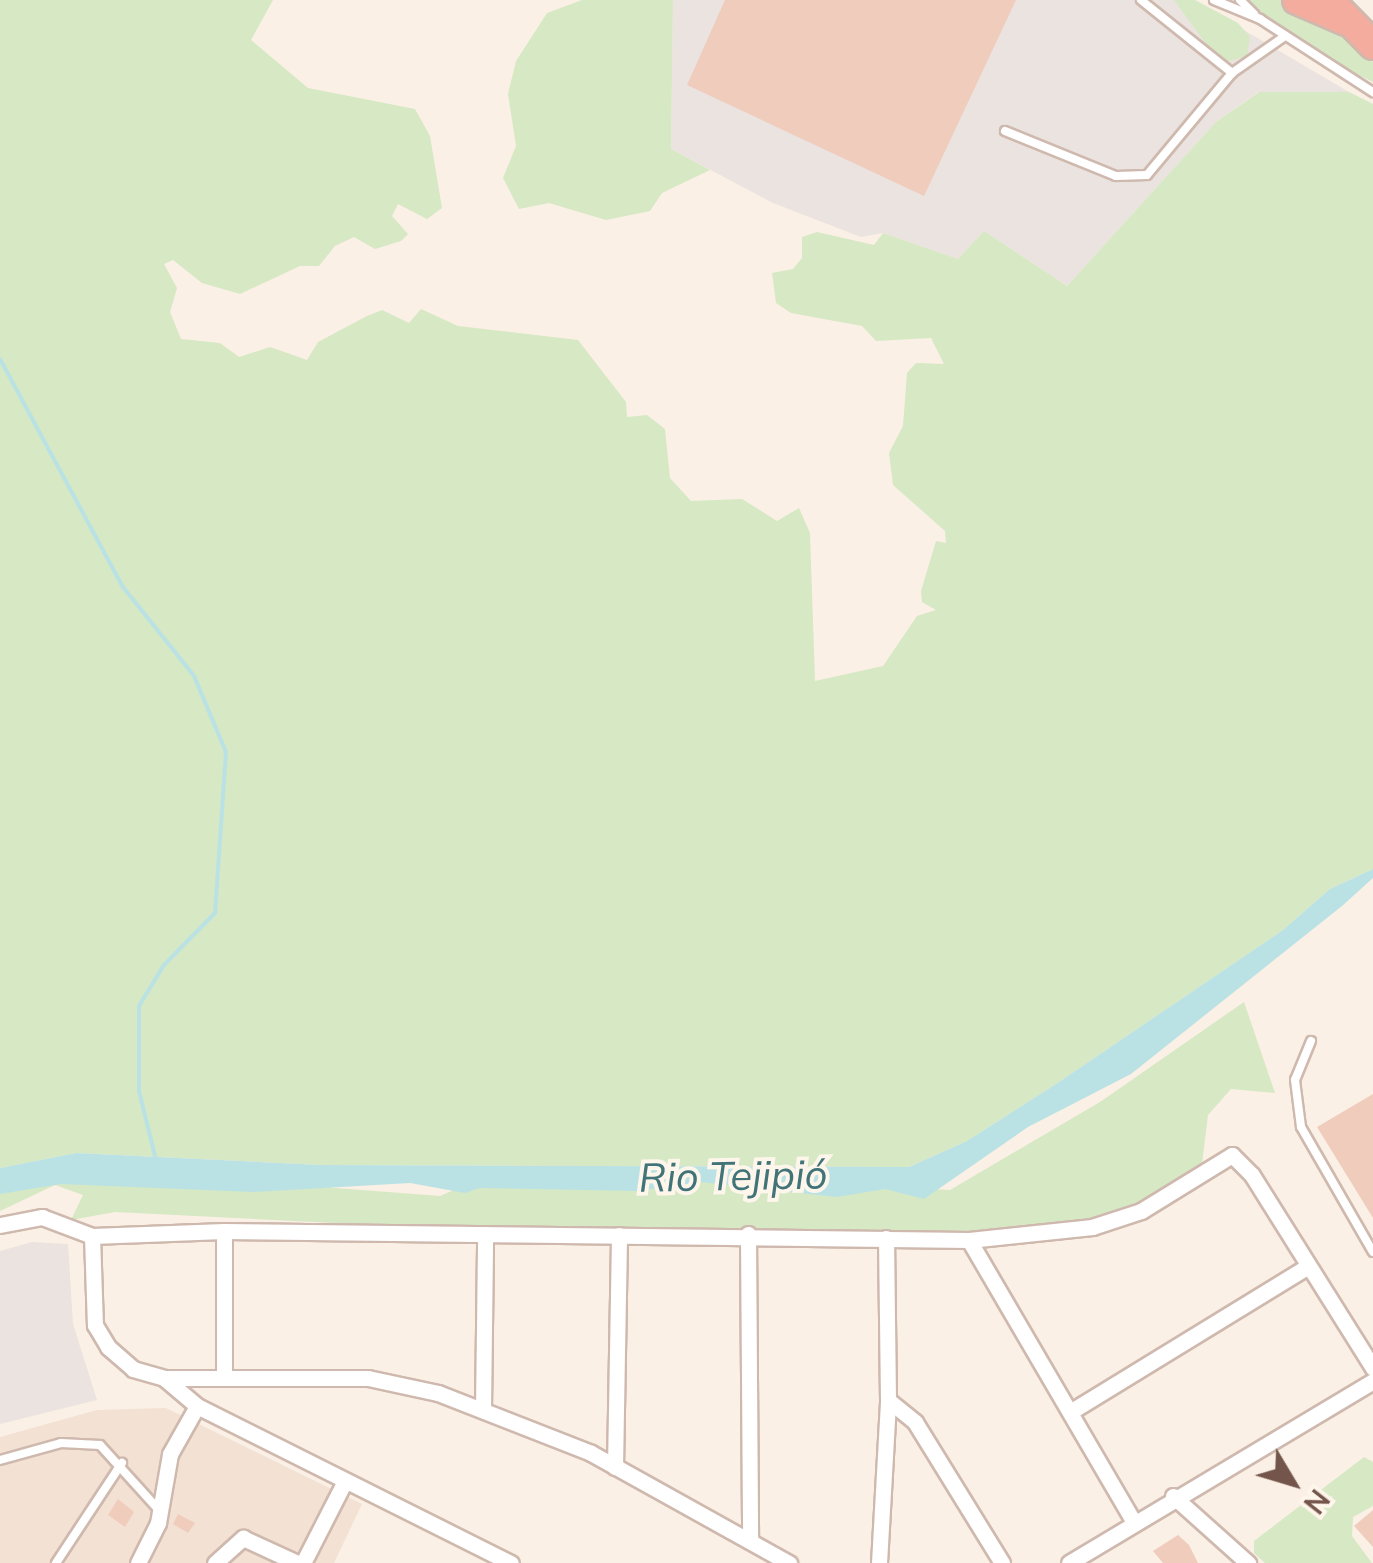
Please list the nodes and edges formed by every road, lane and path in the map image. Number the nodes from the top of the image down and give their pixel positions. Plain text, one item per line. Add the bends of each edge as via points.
1 (1140, 0) edge
2 (1214, 0) edge
3 (1240, 0) edge
4 (1297, 0) edge
5 (1329, 0) edge
6 (1260, 19) junction
7 (1352, 23) junction
8 (1285, 36) junction
9 (1373, 45) edge
10 (1232, 73) junction
11 (1373, 92) edge
12 (1005, 131) dead end
13 (1312, 1041) dead end
14 (0, 1224) edge
15 (224, 1231) junction
16 (485, 1234) junction
17 (748, 1234) junction
18 (619, 1235) junction
19 (92, 1236) junction
20 (886, 1238) junction
21 (968, 1240) junction
22 (1373, 1252) edge
23 (1307, 1267) junction
24 (1373, 1368) edge
25 (164, 1378) junction
26 (224, 1378) junction
27 (1373, 1380) edge
28 (888, 1400) junction
29 (197, 1406) junction
30 (483, 1410) junction
31 (1070, 1412) junction
32 (0, 1460) edge
33 (122, 1463) junction
34 (616, 1466) junction
35 (344, 1483) junction
36 (1174, 1496) junction
37 (160, 1512) junction
38 (1134, 1522) junction
39 (750, 1541) junction
40 (56, 1563) edge
41 (138, 1563) edge
42 (215, 1563) edge
43 (300, 1563) edge
44 (511, 1563) edge
45 (789, 1563) edge
46 (879, 1563) edge
47 (1002, 1563) edge
48 (1069, 1563) edge
49 (1248, 1563) edge

1 - 10 lane
2 - 6 lane
3 - 6 lane
4 - 7 highway
5 - 7 highway
6 - 8 lane
7 - 9 highway
8 - 10 lane
8 - 11 lane
10 - 12 lane via 1147,175 1116,176
13 - 22 lane via 1296,1080 1301,1128
14 - 19 street via 42,1217
15 - 16 street
15 - 19 street
15 - 26 street
16 - 18 street
16 - 30 street
17 - 18 street
17 - 20 street
17 - 39 street
18 - 34 street
19 - 25 street via 99,1337 134,1369
20 - 21 street
20 - 28 street
21 - 23 street via 1108,1222 1171,1194 1232,1155 1252,1175
21 - 31 street
23 - 24 street
23 - 31 street
25 - 26 street
25 - 29 street
26 - 30 street via 368,1378
27 - 36 street
28 - 46 street
28 - 47 street via 914,1422
29 - 35 street
29 - 37 street via 170,1454
30 - 34 street
31 - 38 street
32 - 33 lane via 28,1449 86,1443
33 - 37 lane
33 - 40 lane
34 - 39 street
35 - 43 street
35 - 44 street
36 - 38 street
36 - 49 street
37 - 41 street
38 - 48 street
39 - 45 street
42 - 43 street via 244,1538

